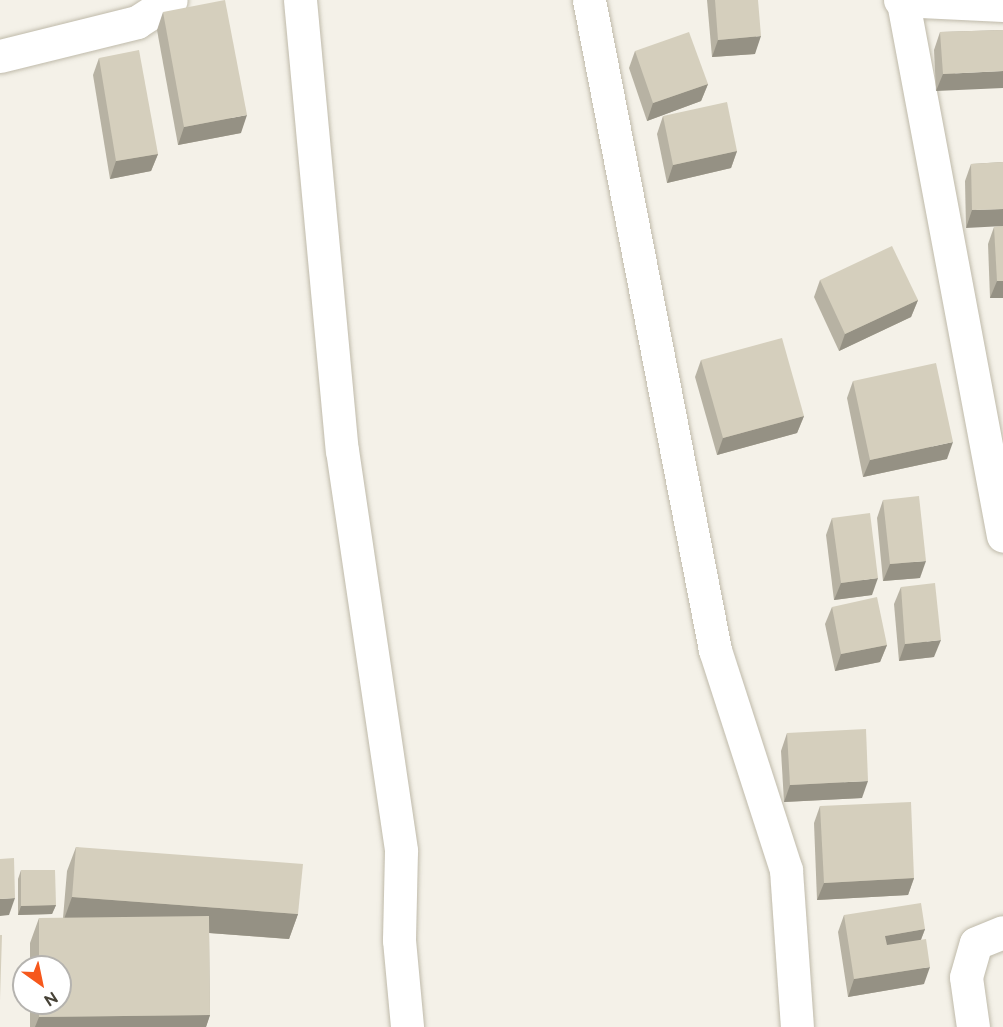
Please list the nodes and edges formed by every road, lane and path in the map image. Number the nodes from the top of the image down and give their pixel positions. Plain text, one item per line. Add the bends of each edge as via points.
1 (171, 0) edge
2 (300, 0) edge
3 (589, 0) edge
4 (902, 1) edge
5 (1003, 5) edge
6 (0, 56) edge
7 (1003, 536) edge
8 (1003, 932) edge
9 (407, 1027) edge
10 (797, 1027) edge
11 (973, 1027) edge

1 - 6 street via 137,22
2 - 9 street via 342,450 401,851 399,940
3 - 10 street via 715,650 786,870
4 - 5 street
4 - 7 street
8 - 11 street via 976,943 966,977

